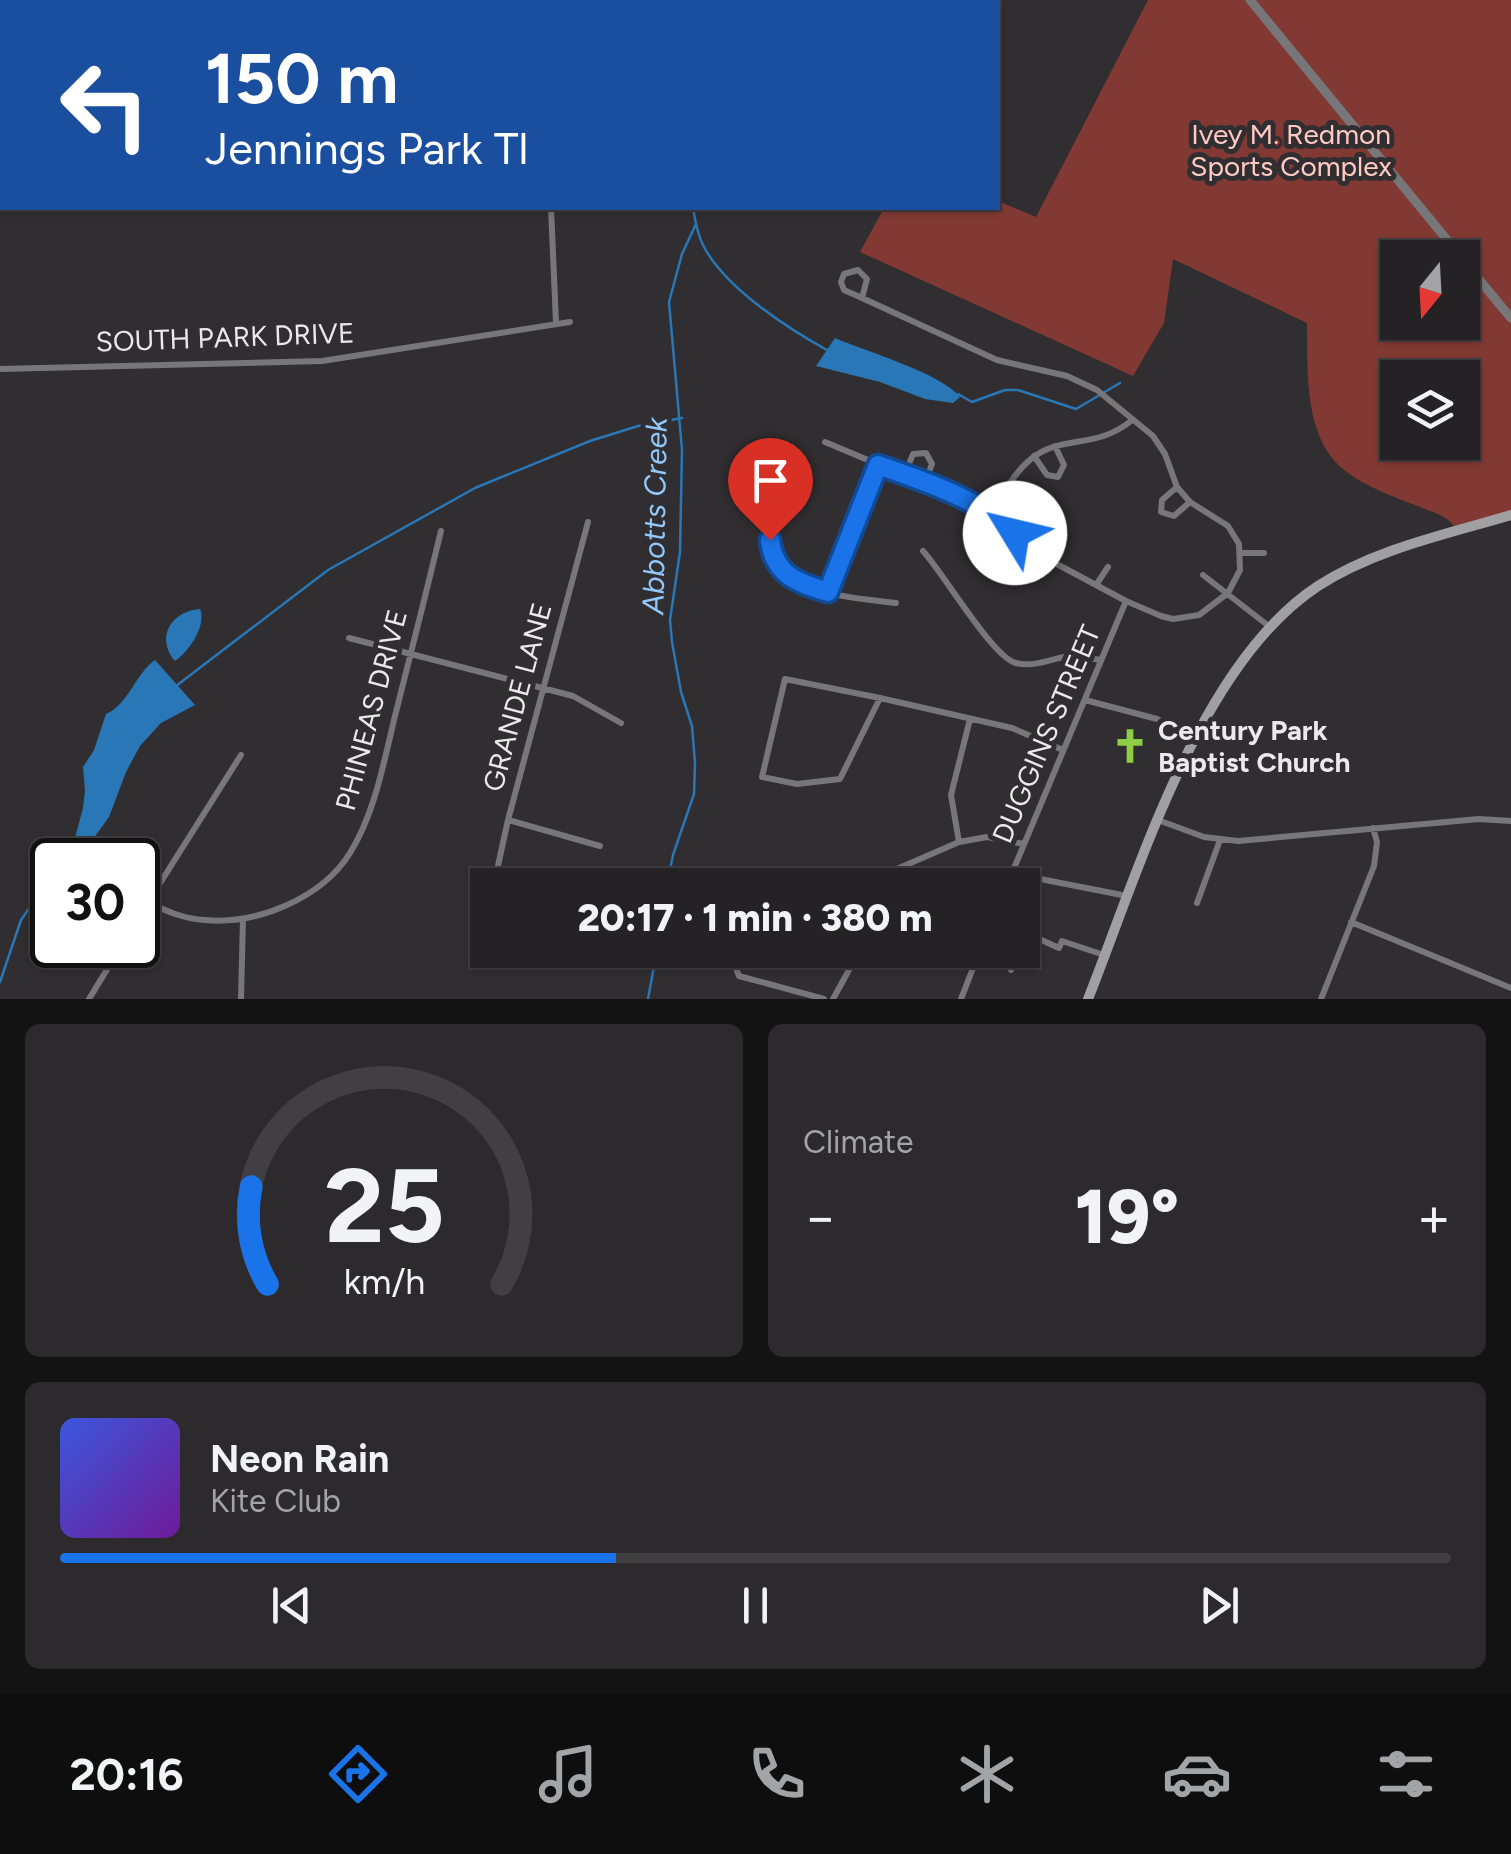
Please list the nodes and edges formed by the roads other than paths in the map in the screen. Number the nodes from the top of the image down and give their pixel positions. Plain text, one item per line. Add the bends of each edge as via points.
1 (1252, 1) edge
2 (551, 210) edge
3 (1447, 240) edge
4 (1480, 280) edge
5 (862, 298) junction
6 (1511, 318) edge
7 (570, 322) dead end
8 (556, 323) junction
9 (0, 370) edge
10 (1132, 422) junction
11 (825, 442) dead end
12 (1055, 446) junction
13 (1034, 456) junction
14 (878, 465) junction
15 (905, 474) junction
16 (925, 482) junction
17 (1177, 487) junction
18 (1190, 502) junction
19 (992, 512) junction
20 (1511, 516) edge
21 (768, 520) dead end
22 (588, 522) dead end
23 (441, 531) dead end
24 (922, 551) dead end
25 (1264, 552) dead end
26 (1240, 553) junction
27 (1108, 567) dead end
28 (1203, 575) dead end
29 (1096, 585) junction
30 (828, 592) junction
31 (1228, 593) junction
32 (1126, 601) junction
33 (896, 603) dead end
34 (1270, 627) junction
35 (349, 638) dead end
36 (410, 656) junction
37 (1100, 660) junction
38 (542, 688) junction
39 (880, 698) junction
40 (1085, 700) junction
41 (970, 719) junction
42 (622, 723) dead end
43 (1196, 737) junction
44 (1063, 750) junction
45 (240, 755) dead end
46 (508, 820) junction
47 (1158, 820) junction
48 (1511, 821) edge
49 (1374, 828) junction
50 (1220, 840) junction
51 (959, 842) junction
52 (1024, 844) junction
53 (600, 846) dead end
54 (498, 868) edge
55 (901, 868) edge
56 (1014, 868) edge
57 (1040, 879) edge
58 (160, 883) edge
59 (1128, 896) junction
60 (1197, 902) dead end
61 (160, 907) edge
62 (244, 919) junction
63 (1351, 922) junction
64 (1040, 940) edge
65 (1105, 956) junction
66 (108, 968) edge
67 (736, 968) edge
68 (850, 968) edge
69 (973, 968) edge
70 (1511, 988) edge
71 (89, 999) edge
72 (241, 999) edge
73 (824, 999) edge
74 (834, 999) edge
75 (961, 999) edge
76 (1088, 999) edge
77 (1321, 999) edge

1 - 3 street
2 - 8 street
4 - 6 street
5 - 5 street via 844,290 844,274 858,270 868,278
5 - 10 street via 997,360 1085,383
7 - 8 street, SOUTH PARK DRIVE
8 - 9 street, SOUTH PARK DRIVE via 322,362
10 - 12 street via 1093,442
10 - 17 street via 1153,436
11 - 14 street
12 - 13 street
12 - 13 street via 1064,465 1058,476 1047,475
13 - 19 street
14 - 15 street
14 - 30 street
15 - 16 street
15 - 16 street via 914,454 926,452 932,464
16 - 19 street
17 - 18 street
17 - 18 street via 1162,500 1161,512 1174,516
18 - 26 street via 1228,526
19 - 29 street via 1038,554
20 - 34 main road via 1344,571
21 - 30 street via 781,571
22 - 38 street, GRANDE LANE
23 - 36 street, PHINEAS DRIVE
24 - 37 street via 1008,660
25 - 26 street
26 - 31 street
27 - 29 street
28 - 31 street
29 - 32 street
30 - 33 street
31 - 32 street via 1188,618 1161,616
31 - 34 street
32 - 37 street, DUGGINS STREET
34 - 43 main road
35 - 36 street
36 - 38 street
36 - 62 street, PHINEAS DRIVE via 374,797 350,853 311,891
37 - 40 street, DUGGINS STREET
38 - 42 street via 573,696
38 - 46 street, GRANDE LANE
39 - 39 street via 784,679 762,777 798,784 840,779
39 - 41 street
40 - 43 street
40 - 44 street, DUGGINS STREET
41 - 44 street
41 - 51 street via 951,795
43 - 47 main road
44 - 52 street, DUGGINS STREET
45 - 58 street
46 - 53 street
46 - 54 street, GRANDE LANE
47 - 50 street
47 - 59 main road
48 - 49 street
49 - 50 street
49 - 63 street via 1377,856
50 - 60 street
51 - 52 street via 987,837
51 - 55 street
52 - 56 street, DUGGINS STREET
57 - 59 street
59 - 65 main road
61 - 62 street, PHINEAS DRIVE via 208,921
62 - 72 street
63 - 70 street
63 - 77 street
64 - 65 street
65 - 76 main road
66 - 71 street
67 - 73 street via 739,976
68 - 74 street
69 - 75 street

